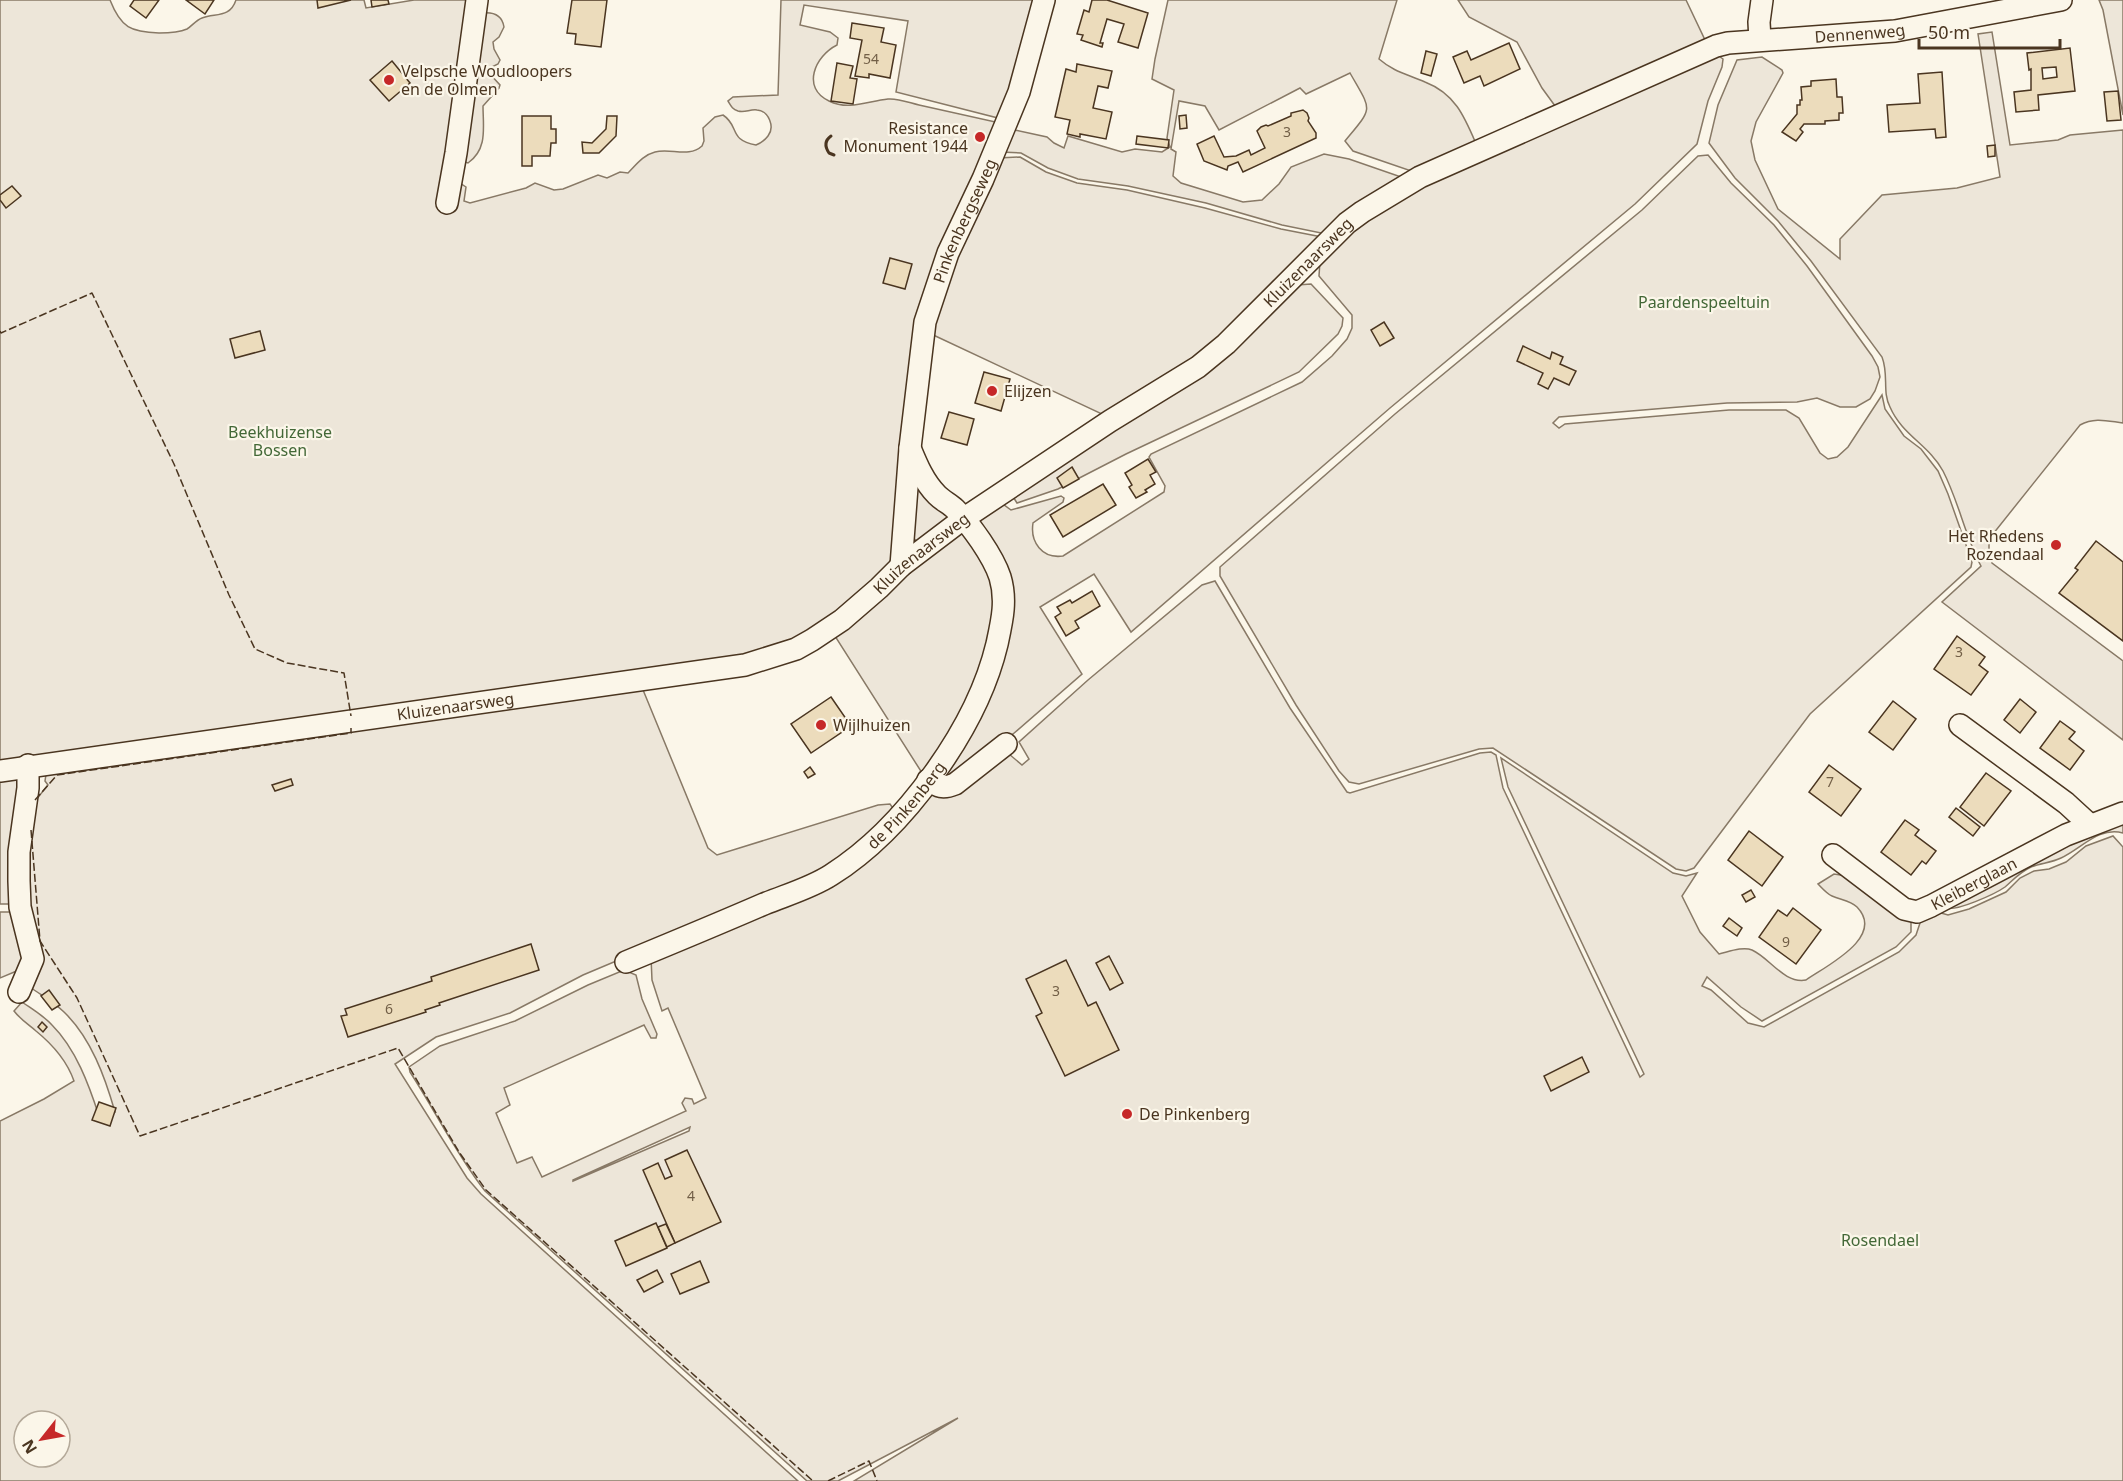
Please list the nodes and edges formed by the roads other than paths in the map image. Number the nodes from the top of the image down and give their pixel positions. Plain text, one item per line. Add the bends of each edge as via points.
1 (477, 0) edge
2 (1044, 0) edge
3 (1762, 0) edge
4 (2061, 0) edge
5 (1761, 40) junction
6 (1728, 43) joint
7 (447, 204) dead end
8 (910, 448) junction
9 (963, 519) junction
10 (902, 566) junction
11 (1960, 725) dead end
12 (1006, 744) dead end
13 (28, 765) junction
14 (0, 771) edge
15 (928, 780) junction
16 (2123, 813) edge
17 (2090, 825) junction
18 (1833, 855) dead end
19 (626, 962) dead end
20 (19, 992) dead end

1 - 7 street
2 - 8 street, Pinkenbergseweg via 1019,92 932,297 925,322
3 - 5 street
4 - 5 street, Dennenweg via 1895,31
5 - 6 street, Dennenweg
6 - 9 street, Kluizenaarsweg via 1420,177 1362,212 1198,367
8 - 9 street, Pinkenbergseweg via 928,485
8 - 10 street, Pinkenbergseweg
9 - 10 street, Kluizenaarsweg
9 - 15 street, de Pinkenberg via 999,576 1004,616 991,669 977,703
10 - 13 street, Kluizenaarsweg via 842,620 812,640 745,665
11 - 17 street
12 - 15 street via 947,788
13 - 14 street, Kluizenaarsweg
13 - 20 street via 19,881 20,907 33,959
15 - 19 street, de Pinkenberg via 862,853 829,876
16 - 17 street, Kleiberglaan
17 - 18 street, Kleiberglaan via 1917,912 1904,909

